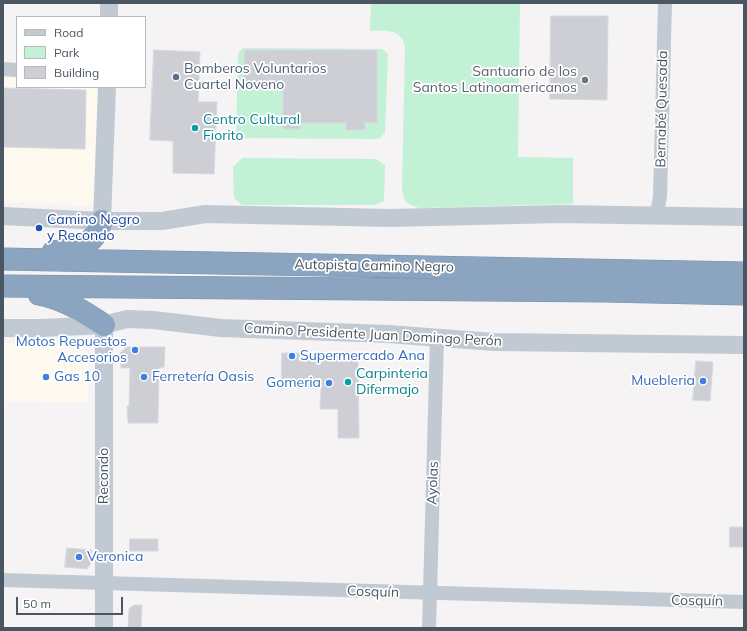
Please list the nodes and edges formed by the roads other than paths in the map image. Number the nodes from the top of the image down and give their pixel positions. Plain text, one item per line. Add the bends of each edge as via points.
1 (109, 3) edge
2 (665, 3) edge
3 (109, 16) edge
4 (3, 69) edge
5 (16, 70) edge
6 (107, 88) edge
7 (657, 215) junction
8 (3, 216) edge
9 (744, 217) edge
10 (102, 220) junction
11 (7, 259) edge
12 (744, 274) edge
13 (4, 286) edge
14 (744, 294) edge
15 (104, 325) junction
16 (3, 328) edge
17 (437, 337) junction
18 (744, 346) edge
19 (3, 580) edge
20 (105, 583) junction
21 (430, 594) junction
22 (744, 602) edge
23 (104, 628) edge
24 (429, 628) edge

1 - 3 street
2 - 7 street, Bernabé Quesada via 660,196
4 - 5 street
6 - 10 street
7 - 9 street
7 - 10 street via 560,214 391,218 205,214 162,221
8 - 10 street
10 - 11 highway via 94,236 77,248
11 - 12 highway, Autopista Camino Negro
13 - 14 highway, Autopista Camino Negro
13 - 15 highway via 67,302
15 - 16 street, Camino Presidente Juan Domingo Perón
15 - 17 street, Camino Presidente Juan Domingo Perón via 127,319 221,328
15 - 20 street, Recondo
17 - 18 street, Camino Presidente Juan Domingo Perón via 494,342
17 - 21 street, Ayolas
19 - 20 street, Cosquín
20 - 21 street, Cosquín
20 - 23 street, Recondo
21 - 22 street, Cosquín
21 - 24 street, Ayolas

